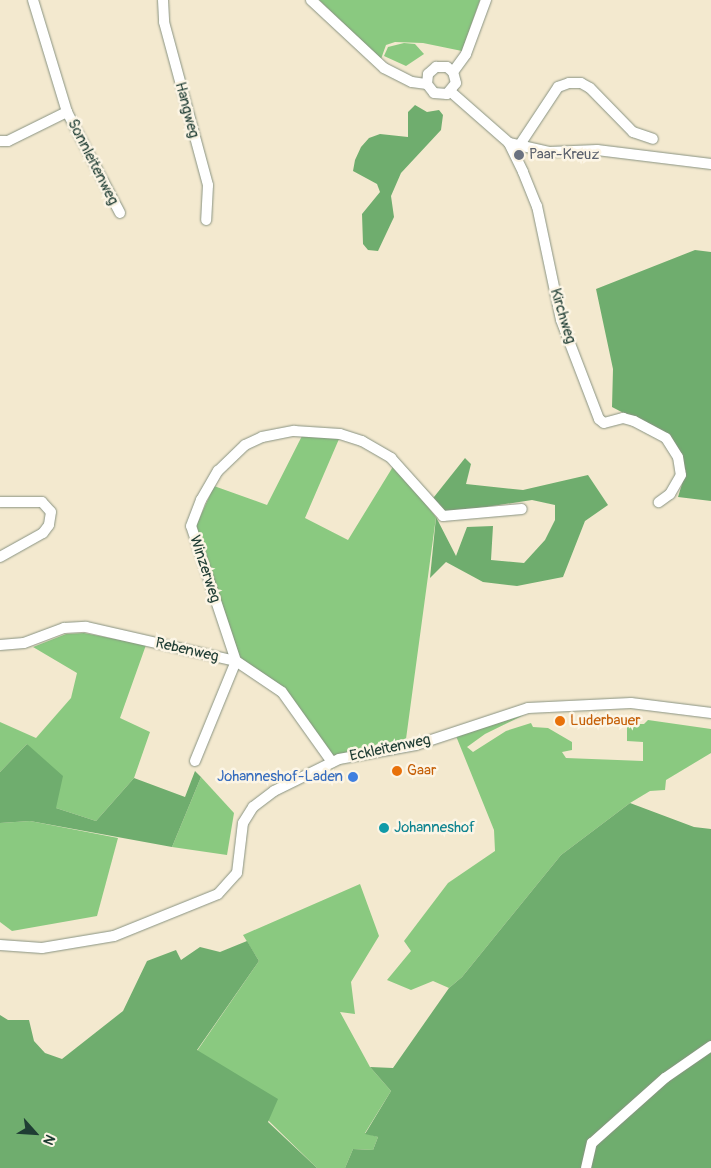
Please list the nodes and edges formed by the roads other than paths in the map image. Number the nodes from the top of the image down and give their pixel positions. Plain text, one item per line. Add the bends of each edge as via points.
1 (33, 0) edge
2 (163, 0) edge
3 (311, 0) edge
4 (486, 0) edge
5 (453, 72) junction
6 (427, 84) junction
7 (447, 93) junction
8 (68, 112) junction
9 (653, 139) dead end
10 (4, 141) edge
11 (514, 144) junction
12 (711, 164) edge
13 (120, 213) dead end
14 (206, 220) dead end
15 (0, 502) edge
16 (659, 502) dead end
17 (522, 509) dead end
18 (0, 557) edge
19 (0, 645) edge
20 (236, 661) junction
21 (711, 714) edge
22 (195, 761) dead end
23 (332, 762) junction
24 (0, 945) edge
25 (711, 1046) edge
26 (586, 1168) edge

1 - 8 street, Sonnleitenweg
2 - 14 street, Hangweg via 164,22 208,185
3 - 6 street via 384,68 412,82
4 - 5 street via 466,54
5 - 6 street via 447,67 436,67 428,74
5 - 7 street via 456,83
6 - 7 street via 434,93
7 - 11 street, Kirchweg
8 - 10 street, Sonnleitenweg
8 - 13 street, Sonnleitenweg
9 - 11 street via 633,132 590,88 580,83 568,83 558,87
11 - 12 street via 550,152 598,150
11 - 16 street, Kirchweg via 537,206 561,320 599,419 604,423 620,418 634,422 666,438 678,457 681,475 670,494
15 - 18 street via 42,502 51,512 49,525 43,533
17 - 20 street, Winzerweg via 443,516 391,458 362,441 340,434 294,432 262,437 245,445 218,471 191,526
19 - 20 street, Rebenweg via 24,643 64,628 86,627
20 - 22 street
20 - 23 street, Rebenweg via 282,692
21 - 23 street, Eckleitenweg via 630,703 528,708 416,745
23 - 24 street, Eckleitenweg via 274,791 253,807 243,823 237,873 218,894 114,936 42,948
25 - 26 street via 665,1078 592,1143

